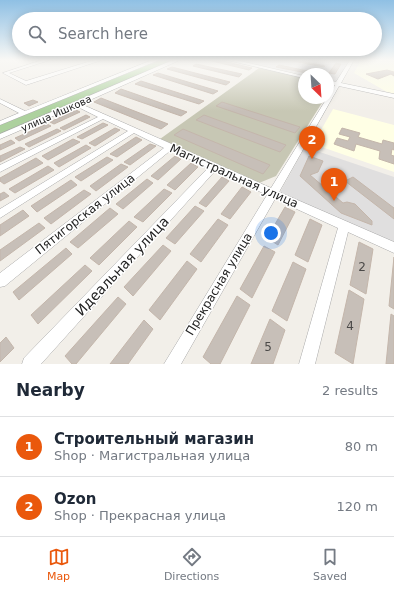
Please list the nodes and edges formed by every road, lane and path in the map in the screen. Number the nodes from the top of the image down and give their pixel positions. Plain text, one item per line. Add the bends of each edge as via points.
1 (14, 77) edge
2 (45, 77) edge
3 (114, 77) edge
4 (138, 77) edge
5 (334, 83) edge
6 (394, 96) edge
7 (0, 101) edge
8 (75, 104) junction
9 (323, 104) edge
10 (24, 113) junction
11 (102, 117) junction
12 (0, 123) edge
13 (133, 131) junction
14 (0, 137) edge
15 (170, 147) junction
16 (214, 167) junction
17 (0, 169) edge
18 (272, 193) junction
19 (0, 214) edge
20 (344, 225) junction
21 (394, 248) edge
22 (0, 282) edge
23 (30, 364) edge
24 (172, 364) edge
25 (307, 364) edge

1 - 2 street via 26,83
3 - 10 street, улица Ишкова
4 - 8 street, улица Ишкова
5 - 6 street
7 - 10 street
8 - 11 street, Магистральная улица
8 - 14 street, улица Ишкова
9 - 18 street, Прекрасная улица via 300,151
10 - 12 street, улица Ишкова
11 - 13 street, Магистральная улица
11 - 17 street
13 - 15 street, Магистральная улица
13 - 19 street
15 - 16 street, Магистральная улица
15 - 22 street, Пятигорская улица
16 - 18 street, Магистральная улица
16 - 23 street, Идеальная улица
18 - 20 street, Магистральная улица
18 - 24 street, Прекрасная улица
20 - 21 street, Магистральная улица
20 - 25 street

